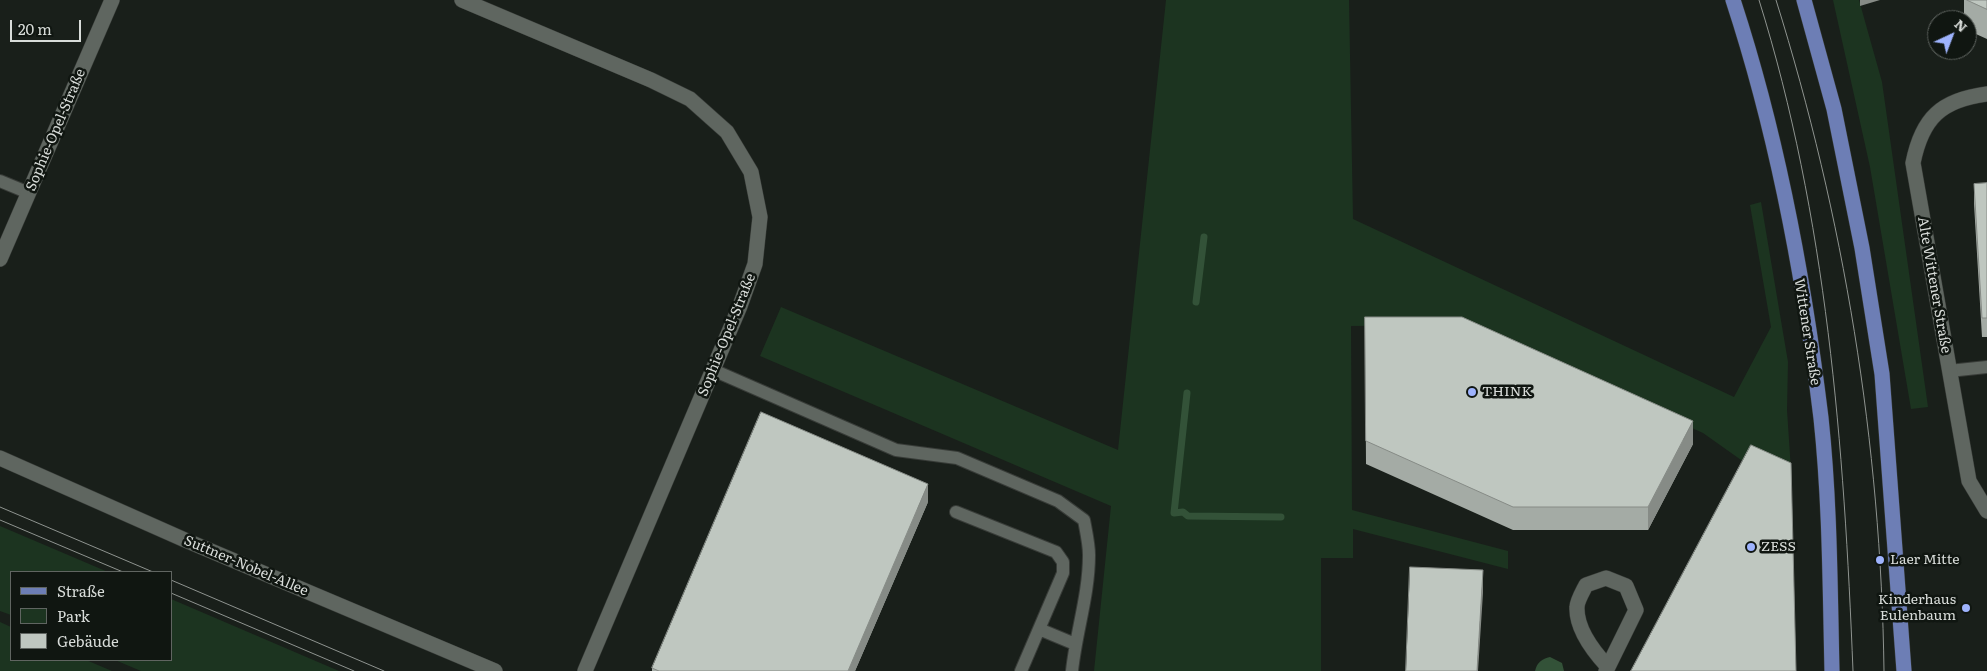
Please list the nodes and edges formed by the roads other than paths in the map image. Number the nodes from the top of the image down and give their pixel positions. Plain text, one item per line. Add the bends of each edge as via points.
1 (112, 0) edge
2 (462, 0) edge
3 (1733, 0) edge
4 (1804, 0) edge
5 (1987, 94) edge
6 (0, 181) edge
7 (29, 193) junction
8 (0, 259) edge
9 (1987, 367) edge
10 (713, 370) junction
11 (1949, 371) junction
12 (0, 458) edge
13 (1987, 511) edge
14 (956, 512) dead end
15 (1039, 629) junction
16 (1075, 644) junction
17 (1607, 669) edge
18 (494, 671) edge
19 (585, 671) edge
20 (1021, 671) edge
21 (1072, 671) edge
22 (1832, 671) edge
23 (1904, 671) edge

1 - 7 street, Sophie-Opel-Straße
2 - 10 street, Sophie-Opel-Straße via 652,80 690,99 727,132 751,172 760,217 755,264
3 - 22 main road, Wittener Straße via 1787,205 1810,341 1825,467
4 - 23 main road via 1834,109 1862,248 1882,374
5 - 11 street, Alte Wittener Straße via 1958,100 1931,119 1918,139 1913,163
6 - 7 lane
7 - 8 street, Sophie-Opel-Straße
9 - 11 lane
10 - 16 lane via 896,450 957,458 1058,501 1084,520 1089,554 1081,629
10 - 19 street, Sophie-Opel-Straße
11 - 13 street, Alte Wittener Straße via 1969,481
12 - 18 street, Suttner-Nobel-Allee
14 - 15 lane via 1056,552 1063,562 1063,573
15 - 16 lane
15 - 20 lane
16 - 21 lane
17 - 17 street via 1636,610 1626,586 1606,578 1586,585 1577,607 1593,651

